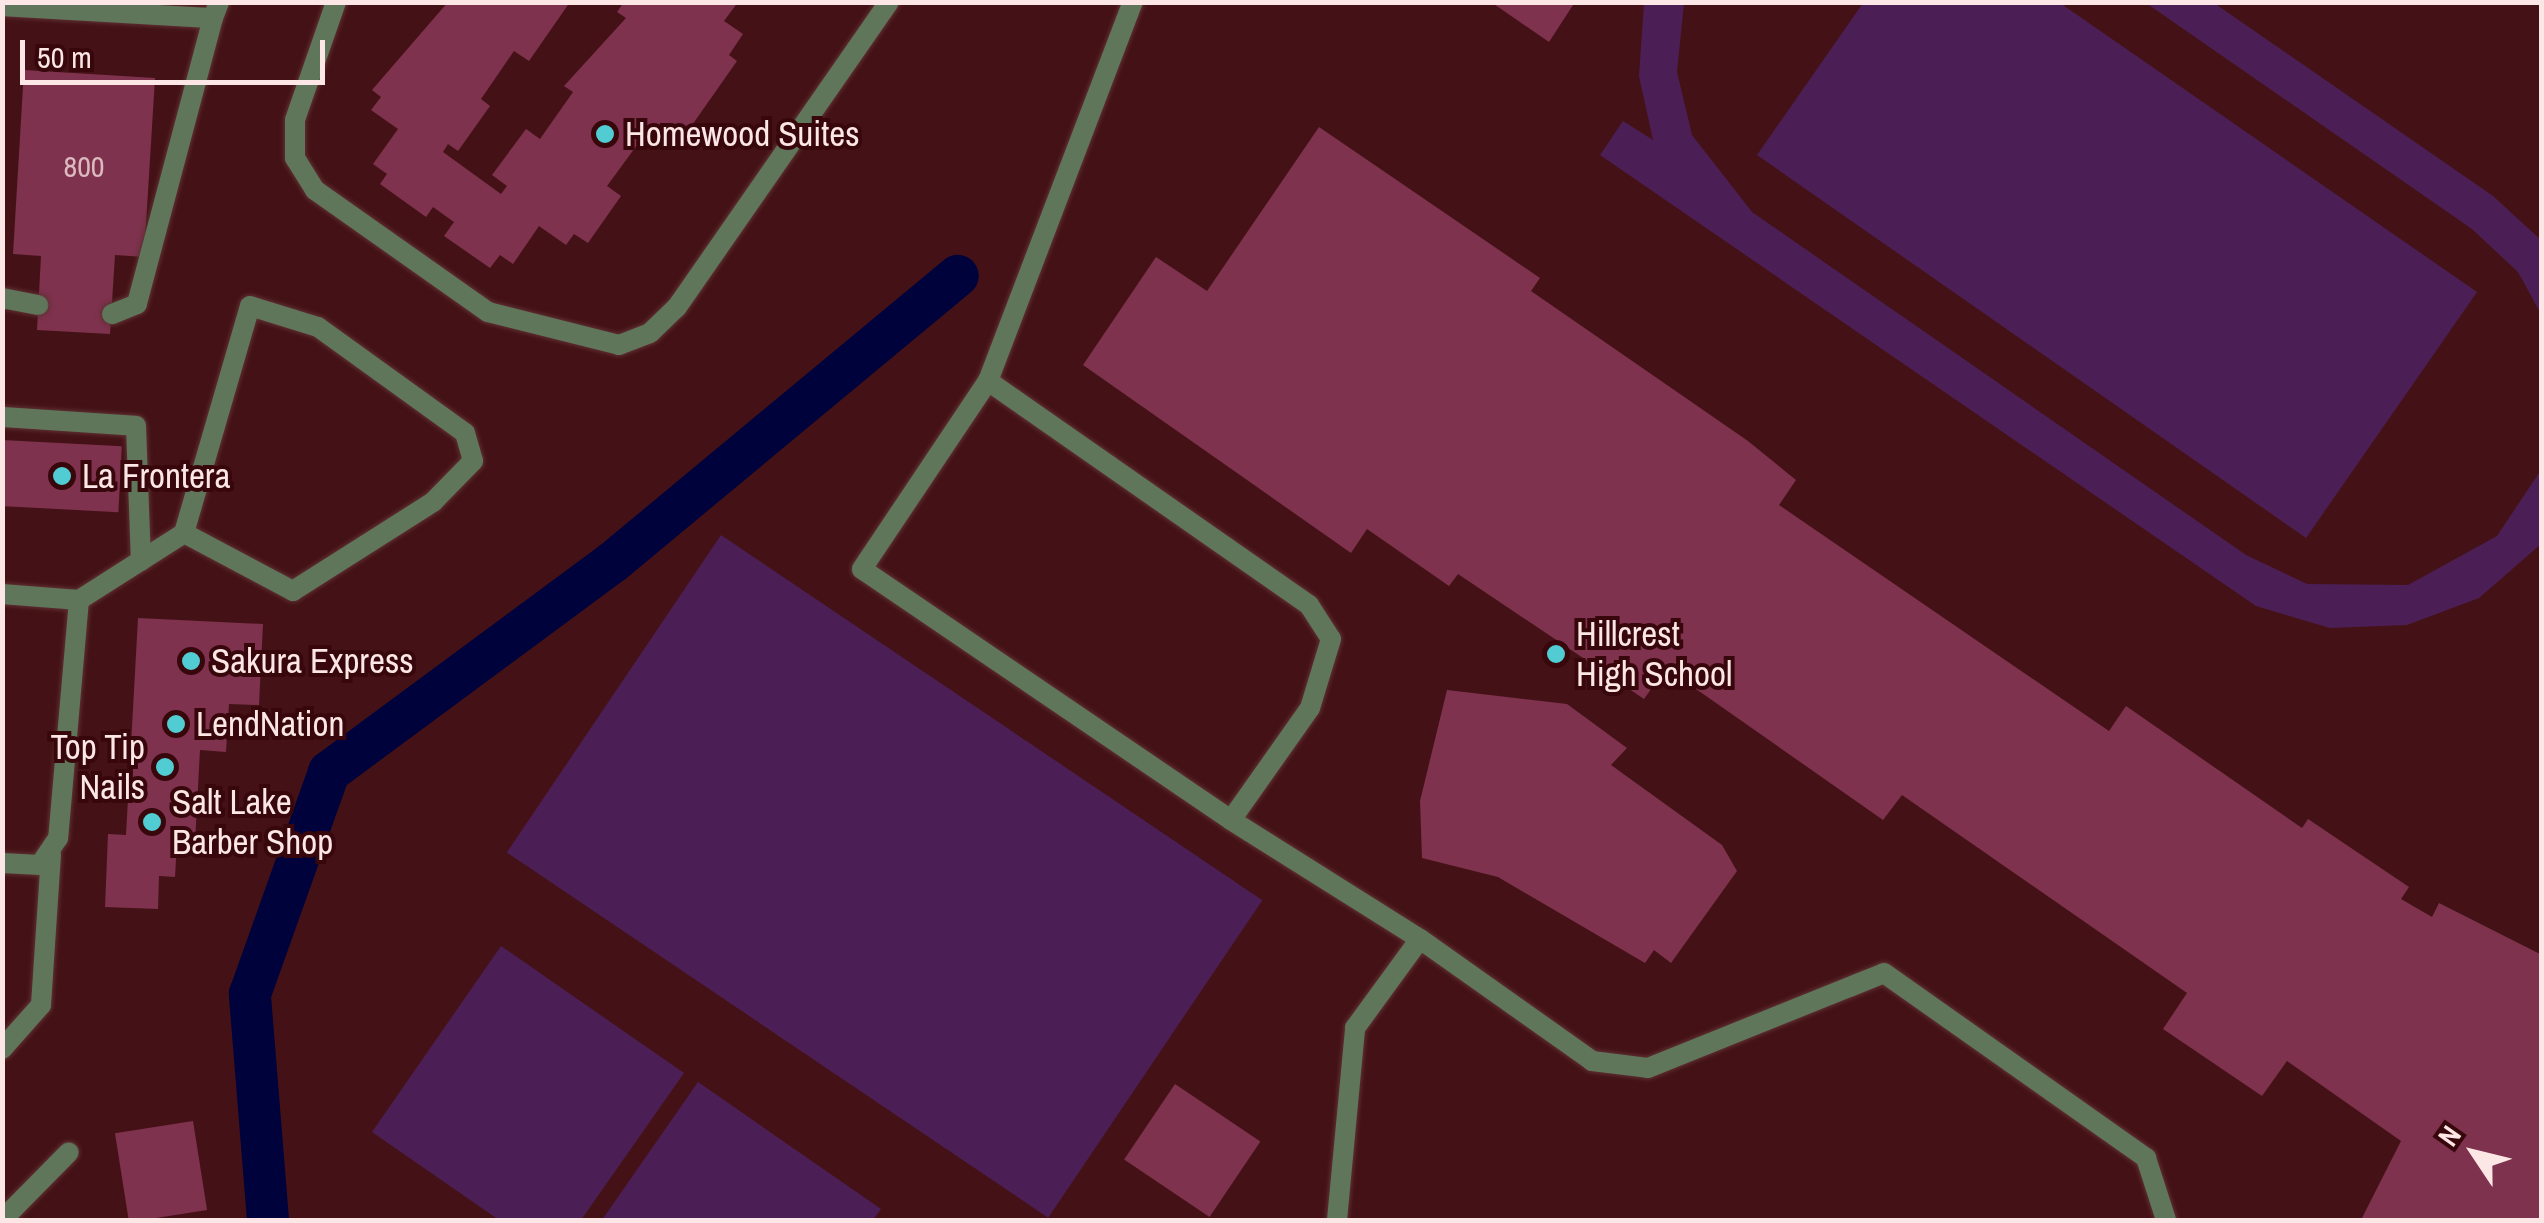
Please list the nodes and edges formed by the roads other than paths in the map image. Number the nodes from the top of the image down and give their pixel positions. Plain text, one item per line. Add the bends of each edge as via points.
1 (336, 2) edge
2 (888, 2) edge
3 (1133, 2) edge
4 (2, 6) edge
5 (216, 10) edge
6 (2, 298) edge
7 (38, 305) dead end
8 (118, 314) dead end
9 (988, 382) junction
10 (2, 416) edge
11 (184, 533) junction
12 (141, 561) junction
13 (2, 594) edge
14 (79, 600) junction
15 (1231, 820) junction
16 (54, 846) junction
17 (2, 863) edge
18 (1420, 939) junction
19 (2, 1049) edge
20 (69, 1152) dead end
21 (2, 1220) edge
22 (1337, 1220) edge
23 (2166, 1220) edge

1 - 2 lane via 295,120 295,158 315,190 488,312 619,345 677,307
3 - 9 lane
4 - 5 lane
5 - 8 lane via 137,304
6 - 7 lane
9 - 15 lane via 1309,605 1331,639 1310,708
9 - 15 lane via 862,569
10 - 12 lane via 136,426
11 - 11 lane via 250,306 318,327 465,433 473,461 433,502 293,591
11 - 12 lane
12 - 14 lane
13 - 14 lane
14 - 16 lane
15 - 18 lane
16 - 17 lane via 40,865
16 - 19 lane via 41,1006
18 - 22 lane via 1355,1028
18 - 23 lane via 1592,1061 1648,1068 1884,973 2146,1158
20 - 21 lane

